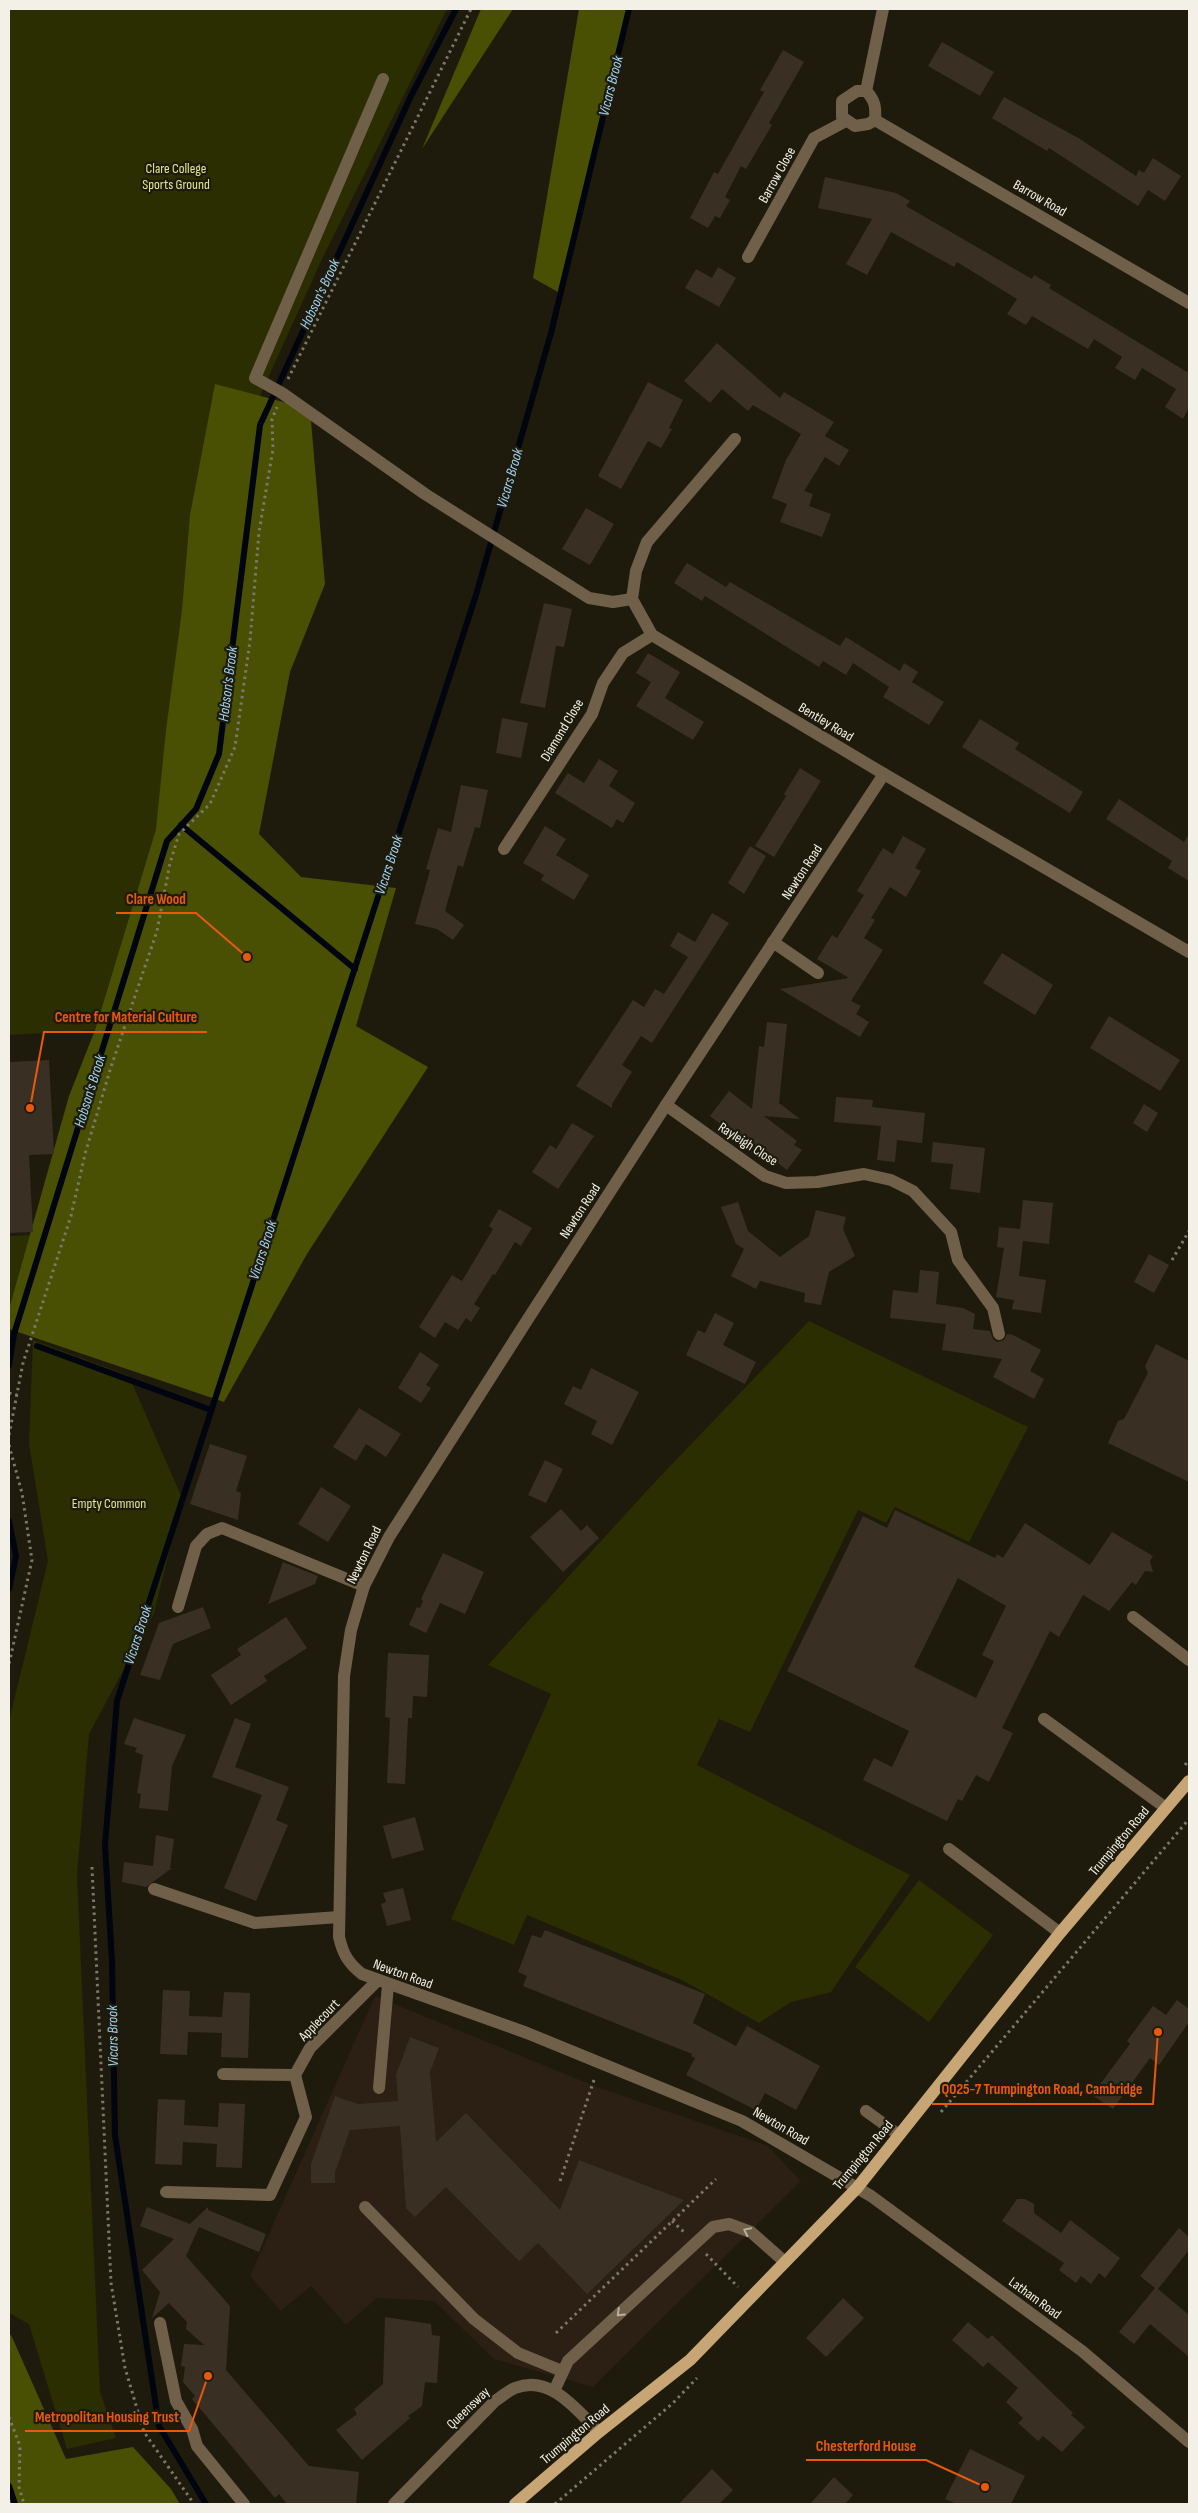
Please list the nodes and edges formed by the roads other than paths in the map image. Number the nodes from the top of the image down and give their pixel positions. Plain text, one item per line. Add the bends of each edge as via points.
1 (883, 9) edge
2 (383, 79) dead end
3 (866, 91) junction
4 (875, 120) junction
5 (846, 121) junction
6 (748, 257) dead end
7 (1189, 303) edge
8 (736, 439) dead end
9 (632, 599) junction
10 (652, 635) junction
11 (884, 774) junction
12 (504, 849) dead end
13 (773, 942) junction
14 (1189, 952) edge
15 (818, 973) dead end
16 (666, 1105) junction
17 (999, 1334) dead end
18 (364, 1586) junction
19 (178, 1606) dead end
20 (1132, 1616) dead end
21 (1189, 1660) edge
22 (1044, 1719) dead end
23 (1189, 1781) edge
24 (1166, 1808) junction
25 (949, 1849) dead end
26 (154, 1889) dead end
27 (339, 1917) junction
28 (1060, 1933) junction
29 (383, 1983) junction
30 (224, 2074) dead end
31 (295, 2075) junction
32 (379, 2088) dead end
33 (866, 2111) dead end
34 (899, 2135) junction
35 (857, 2188) junction
36 (166, 2192) dead end
37 (365, 2207) dead end
38 (785, 2262) junction
39 (160, 2323) dead end
40 (562, 2371) junction
41 (554, 2391) junction
42 (599, 2432) junction
43 (1189, 2442) edge
44 (244, 2504) edge
45 (394, 2504) edge
46 (515, 2504) edge

1 - 3 street
2 - 9 street via 255,378 425,494 589,598 613,602
3 - 4 street via 876,108
3 - 5 street via 857,91 842,101 842,117
4 - 5 street via 855,126
4 - 7 street, Barrow Road
5 - 6 street, Barrow Close via 814,138
8 - 9 street via 647,542 636,571
9 - 10 street
10 - 11 street, Bentley Road
10 - 12 street, Diamond Close via 623,653 603,683 592,714
11 - 13 street, Newton Road
11 - 14 street, Bentley Road
13 - 15 street
13 - 16 street, Newton Road
16 - 17 street, Rayleigh Close via 766,1176 786,1183 817,1182 864,1174 891,1180 913,1191 951,1232 958,1260 993,1308
16 - 18 street, Newton Road via 389,1537
18 - 19 street via 222,1528 207,1534 196,1546
18 - 27 street, Newton Road via 344,1676
20 - 21 street
22 - 24 street
23 - 24 main road, Trumpington Road
24 - 28 main road, Trumpington Road
25 - 28 street
26 - 27 street via 255,1923
27 - 29 street, Newton Road via 339,1937 350,1965
28 - 34 main road, Trumpington Road
29 - 31 street, Applecourt via 310,2048
29 - 32 street
29 - 35 street, Newton Road via 527,2033 742,2121
30 - 31 street
31 - 36 street via 306,2117 270,2195
33 - 34 street
34 - 35 main road, Trumpington Road
35 - 38 main road, Trumpington Road
35 - 43 street, Latham Road via 1082,2351
37 - 40 street via 474,2319 518,2353
38 -> 40 street via 751,2232 729,2224 713,2227 568,2361
38 - 42 main road, Trumpington Road via 690,2360
39 - 44 street via 176,2401 192,2429 197,2446
40 - 41 street
41 - 42 street, Queensway
41 - 45 street, Queensway via 536,2385 515,2388 495,2401
42 - 46 main road, Trumpington Road

